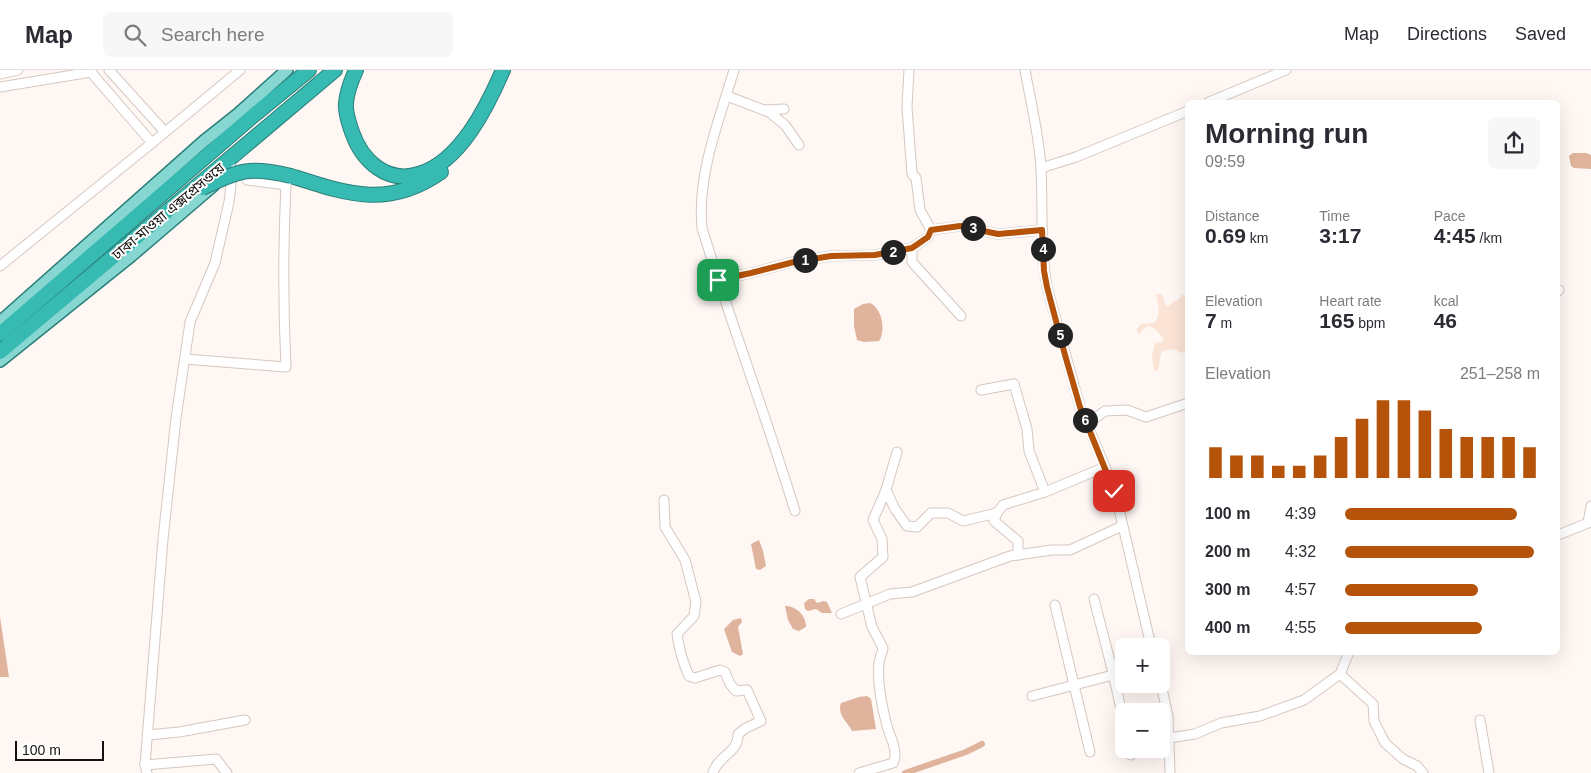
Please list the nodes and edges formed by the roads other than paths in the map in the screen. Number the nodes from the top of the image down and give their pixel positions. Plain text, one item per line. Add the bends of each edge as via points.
1 (18, 70) edge
2 (109, 70) edge
3 (240, 70) edge
4 (287, 70) edge
5 (335, 70) edge
6 (356, 70) edge
7 (503, 70) edge
8 (511, 70) edge
9 (734, 70) edge
10 (910, 70) edge
11 (1025, 70) edge
12 (1286, 70) edge
13 (90, 71) edge
14 (306, 72) edge
15 (0, 74) edge
16 (0, 87) edge
17 (727, 96) junction
18 (1214, 100) edge
19 (784, 109) dead end
20 (764, 110) junction
21 (1185, 112) edge
22 (165, 132) junction
23 (152, 144) junction
24 (799, 145) dead end
25 (230, 164) joint
26 (1041, 168) junction
27 (247, 180) dead end
28 (183, 199) junction
29 (931, 230) junction
30 (1042, 230) junction
31 (912, 248) junction
32 (0, 266) edge
33 (718, 280) junction
34 (961, 316) dead end
35 (0, 322) edge
36 (0, 334) edge
37 (0, 352) edge
38 (185, 359) junction
39 (0, 361) edge
40 (981, 390) dead end
41 (1185, 403) edge
42 (1086, 422) junction
43 (897, 452) dead end
44 (1105, 467) junction
45 (886, 490) junction
46 (1045, 492) junction
47 (664, 500) dead end
48 (1591, 506) edge
49 (795, 511) dead end
50 (996, 514) junction
51 (1122, 526) junction
52 (1560, 534) edge
53 (1018, 555) junction
54 (1094, 598) dead end
55 (866, 602) junction
56 (1055, 605) dead end
57 (841, 614) dead end
58 (1149, 638) edge
59 (1348, 655) edge
60 (1115, 664) edge
61 (1111, 665) junction
62 (1340, 674) junction
63 (1113, 675) junction
64 (1074, 686) junction
65 (1032, 696) dead end
66 (1120, 703) edge
67 (246, 720) dead end
68 (1480, 720) dead end
69 (148, 735) junction
70 (1170, 738) edge
71 (1090, 752) dead end
72 (1170, 758) edge
73 (146, 769) edge
74 (227, 773) edge
75 (713, 773) edge
76 (860, 773) edge
77 (1170, 773) edge
78 (1423, 773) edge
79 (1489, 773) edge

1 - 15 street
2 - 22 street
3 - 22 street
4 - 35 main road via 237,119 197,148
5 - 28 highway, ঢাকা-মাওয়া এক্সপ্রেসওয়ে
6 - 7 highway via 348,88 346,105 355,141 374,167 398,176 427,171 453,151 479,119
8 - 28 highway, bridge via 488,122 468,148 425,182 404,191 356,195 291,176 249,171 226,176
9 - 17 street
10 - 29 street via 907,107 912,174 916,178 920,210
11 - 26 street
12 - 18 street
13 - 16 street
13 - 23 street
14 - 36 highway, ঢাকা-মাওয়া এক্সপ্রেসওয়ে
17 - 20 street
17 - 33 street via 705,168 701,214 702,228
19 - 20 street
20 - 24 street via 785,124
21 - 26 street
22 - 23 street
23 - 32 street
25 - 38 street via 229,202 215,263 194,309
25 - 39 main road via 212,188
26 - 30 street
27 - 38 street via 286,185 283,282 286,367
28 - 37 highway, ঢাকা-মাওয়া এক্সপ্রেসওয়ে
29 - 30 street via 960,226 998,234
29 - 31 street via 928,237
30 - 42 street via 1047,287
31 - 33 street via 875,255 831,256 794,262
31 - 34 street via 912,262
33 - 49 street
38 - 69 street via 167,503
40 - 46 street via 1014,384 1027,429 1029,451
41 - 42 street via 1146,417 1127,410 1105,411
42 - 44 street
43 - 45 street
44 - 46 street
44 - 51 street
45 - 50 street via 907,526 917,527 930,513 948,513 963,521
45 - 55 street via 873,520 882,539 883,557 860,577
46 - 50 street via 1003,504
47 - 75 street via 665,527 685,560 696,602 694,616 677,634 685,667 689,676 695,678 720,670 725,672 736,691 746,690 761,721 738,734 738,742 715,765
48 - 52 street via 1588,523
50 - 53 street via 994,521 1018,541
51 - 53 street via 1070,550
51 - 58 street
53 - 55 street via 912,592 890,594
54 - 61 street
55 - 57 street
55 - 76 street via 872,627 882,648 880,685 895,759 893,763
56 - 64 street
59 - 62 street
60 - 61 street
61 - 63 street
62 - 70 street via 1304,700 1260,716
62 - 78 street via 1372,704 1374,721 1385,743
63 - 64 street
63 - 66 street
64 - 65 street
64 - 71 street
67 - 69 street
68 - 79 street
69 - 73 street
72 - 77 street
73 - 74 street via 216,759

